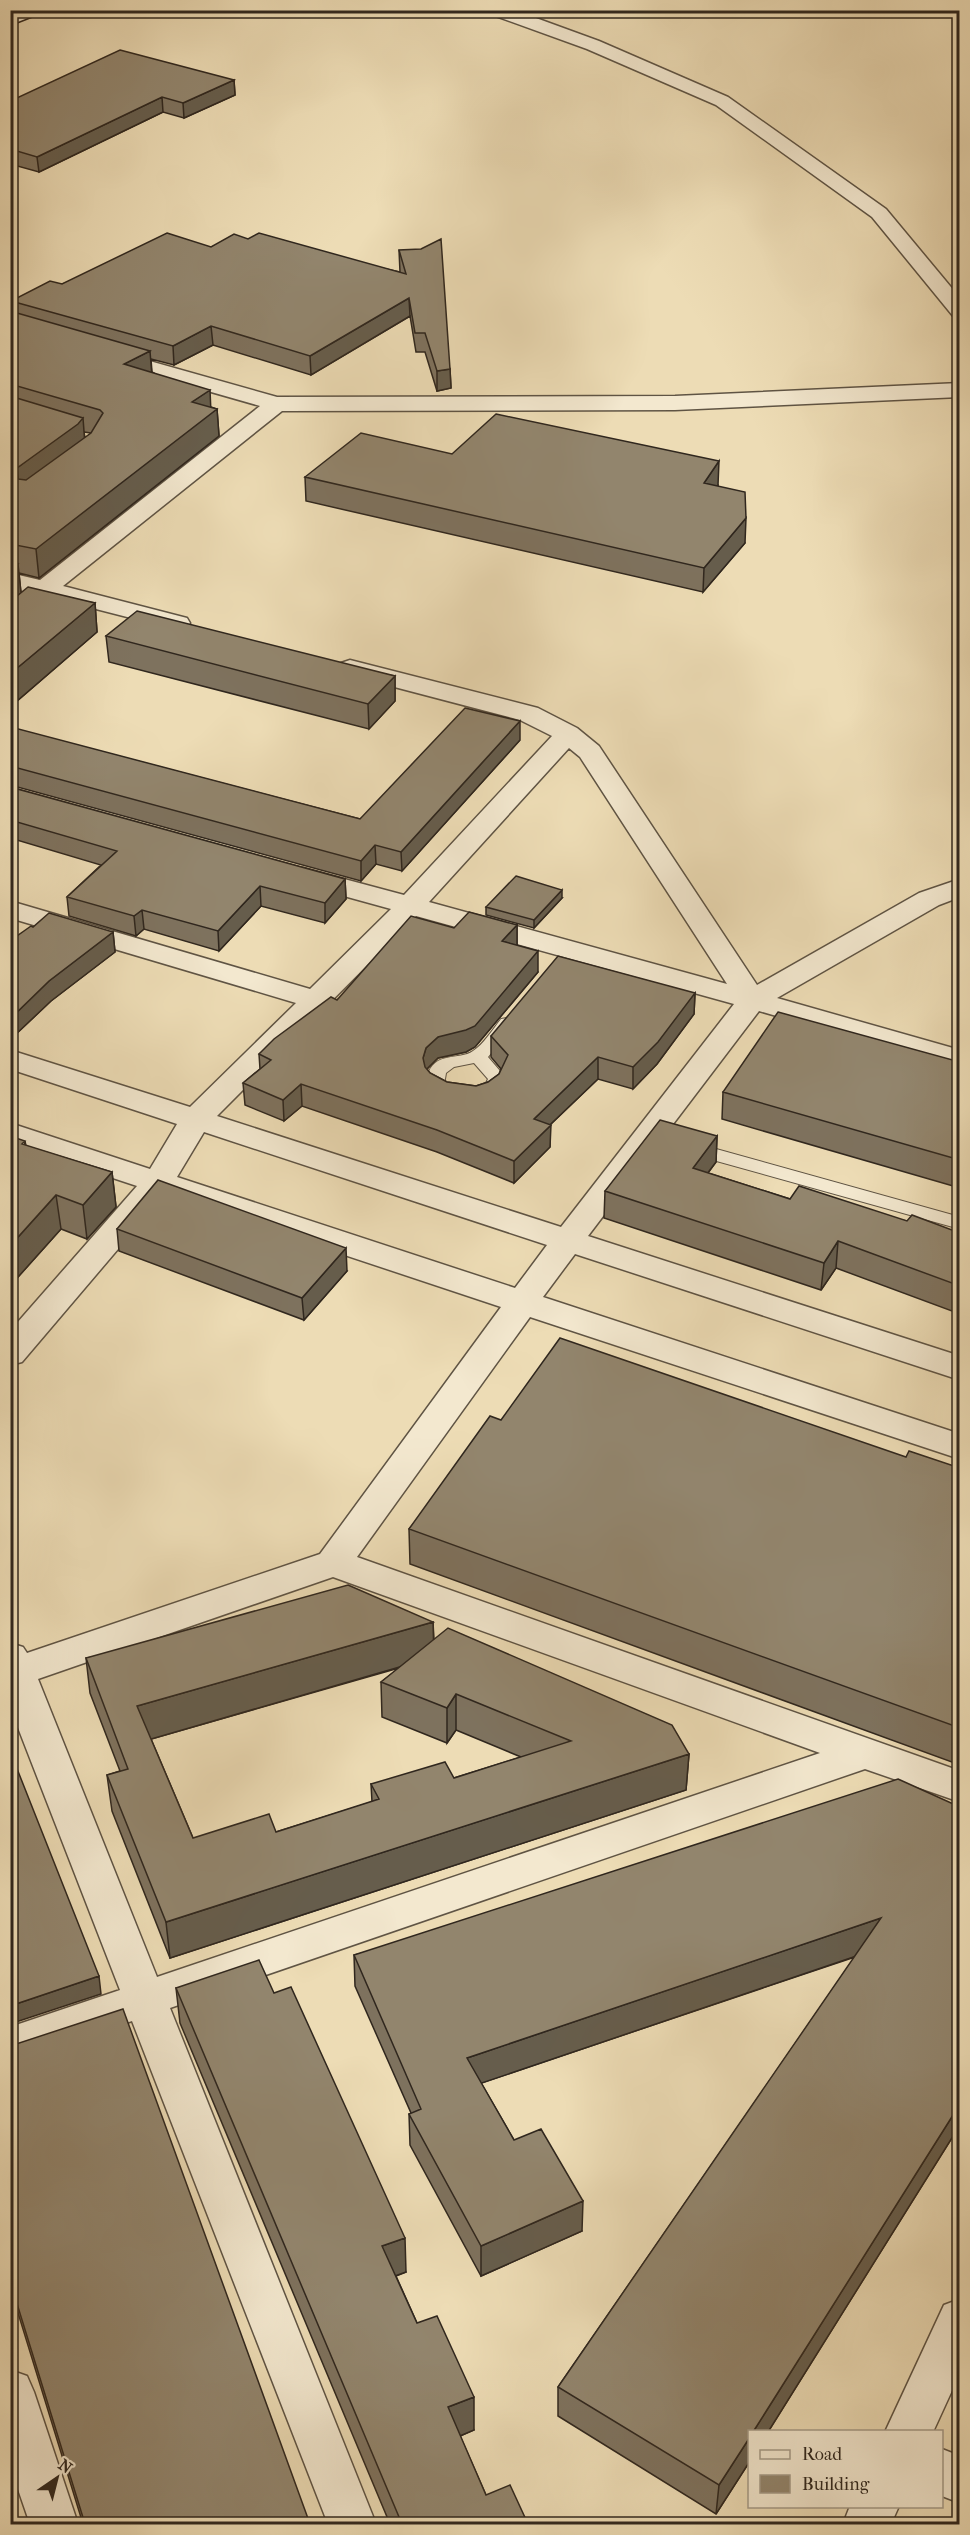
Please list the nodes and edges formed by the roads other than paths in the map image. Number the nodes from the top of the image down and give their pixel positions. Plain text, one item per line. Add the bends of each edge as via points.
1 (32, 10) edge
2 (496, 10) edge
3 (10, 20) edge
4 (960, 312) edge
5 (88, 350) edge
6 (960, 390) edge
7 (478, 403) junction
8 (276, 404) junction
9 (242, 418) junction
10 (10, 580) edge
11 (44, 589) junction
12 (10, 618) edge
13 (206, 630) edge
14 (321, 660) edge
15 (568, 734) junction
16 (273, 868) edge
17 (960, 887) edge
18 (410, 906) junction
19 (10, 909) edge
20 (10, 930) edge
21 (752, 1000) junction
22 (306, 1007) junction
23 (516, 1012) edge
24 (478, 1057) dead end
25 (10, 1059) edge
26 (960, 1060) edge
27 (196, 1119) junction
28 (10, 1133) edge
29 (648, 1136) junction
30 (158, 1182) junction
31 (960, 1223) edge
32 (567, 1241) junction
33 (522, 1302) junction
34 (10, 1354) edge
35 (960, 1368) edge
36 (960, 1447) edge
37 (333, 1563) junction
38 (13, 1664) edge
39 (865, 1752) junction
40 (960, 1787) edge
41 (145, 1998) junction
42 (10, 2045) edge
43 (960, 2320) edge
44 (10, 2392) edge
45 (910, 2430) edge
46 (943, 2472) edge
47 (960, 2480) edge
48 (874, 2508) edge
49 (54, 2524) edge
50 (352, 2524) edge
51 (867, 2524) edge

1 - 3 street
2 - 4 street via 593,45 722,101 879,213
5 - 8 street
6 - 7 street via 675,403
7 - 8 street
7 - 9 street via 402,415
8 - 9 street
9 - 11 street
10 - 11 street
11 - 12 street
11 - 13 street
14 - 15 street via 529,714
15 - 18 street
15 - 21 street via 590,752
16 - 18 street
17 - 21 street via 929,899
18 - 21 street via 561,958
18 - 22 street
19 - 22 street
20 - 22 street
21 - 26 street
21 - 29 street
22 - 27 street
23 - 24 lane
25 - 27 street
27 - 30 street
27 - 32 street
28 - 30 street
29 - 31 lane
29 - 32 street
30 - 33 street
30 - 34 street
32 - 33 street
32 - 35 street
33 - 36 street
33 - 37 street
37 - 38 street
37 - 39 street
38 - 41 street
39 - 40 street
39 - 41 street
41 - 42 street
41 - 50 street
43 - 45 street
44 - 49 street
46 - 47 street
48 - 51 street

